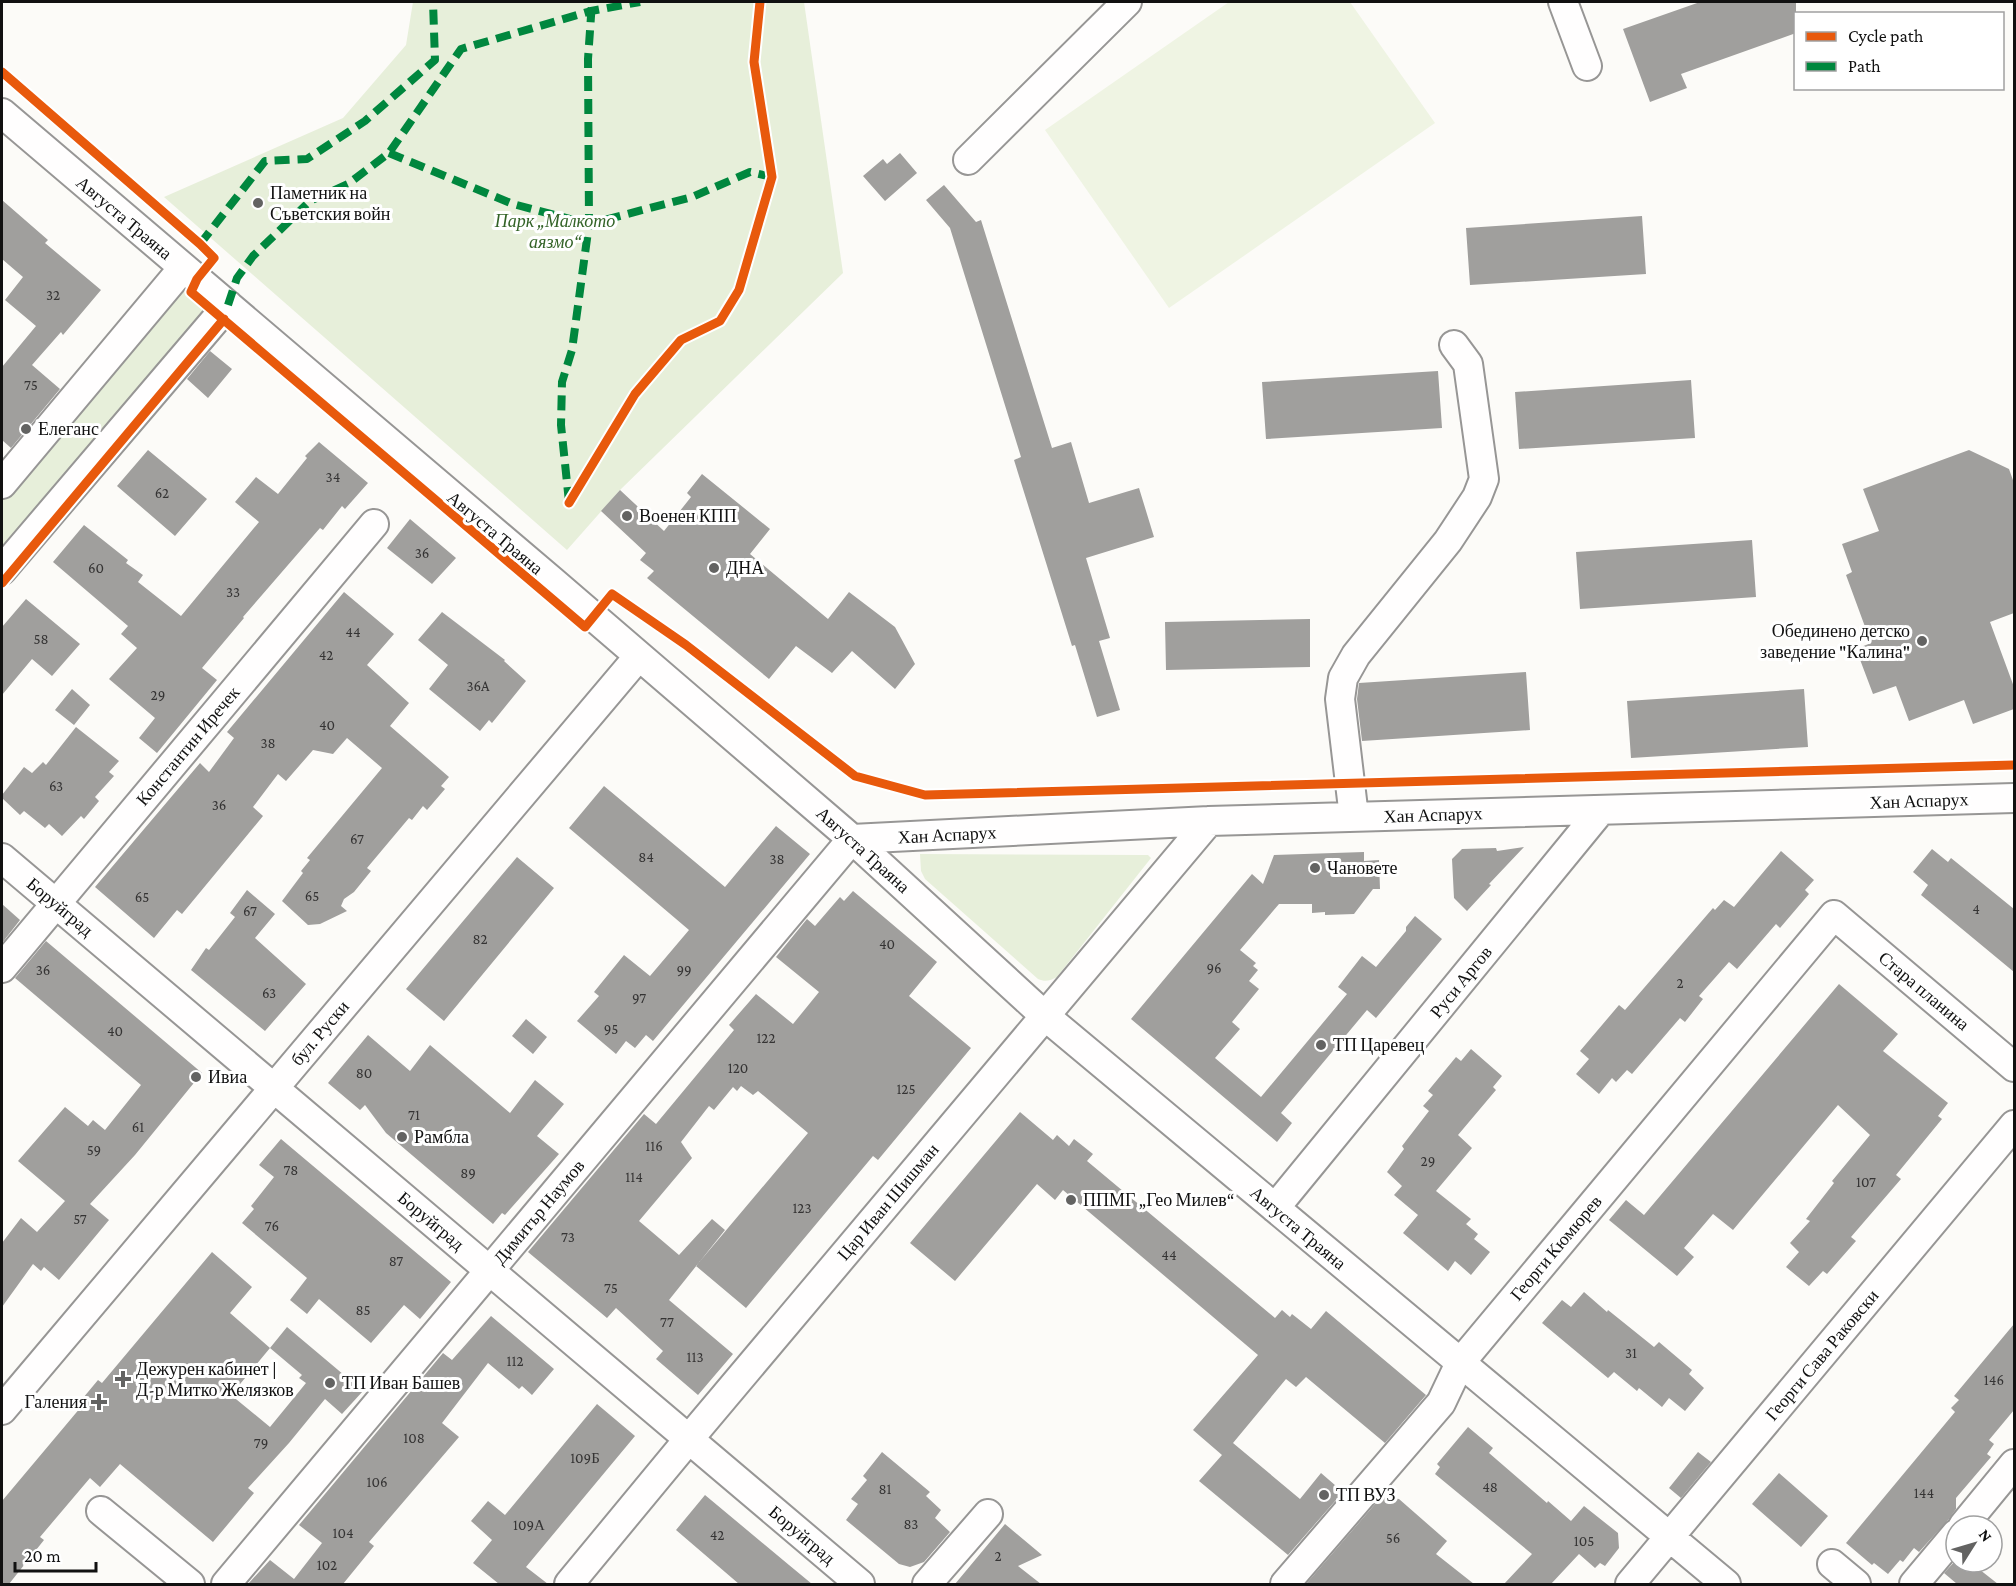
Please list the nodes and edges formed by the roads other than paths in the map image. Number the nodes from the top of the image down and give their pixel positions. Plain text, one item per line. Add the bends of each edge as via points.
1 (1127, 2) edge
2 (1563, 2) edge
3 (1587, 66) dead end
4 (2, 113) edge
5 (968, 160) dead end
6 (183, 268) junction
7 (228, 305) junction
8 (1454, 345) dead end
9 (2, 484) edge
10 (374, 524) dead end
11 (2, 570) edge
12 (639, 656) junction
13 (2014, 798) edge
14 (1601, 810) junction
15 (1354, 817) junction
16 (1209, 821) junction
17 (852, 839) junction
18 (2, 858) edge
19 (55, 904) junction
20 (1834, 915) joint
21 (2, 968) edge
22 (1044, 1016) junction
23 (2014, 1066) edge
24 (273, 1088) junction
25 (2014, 1125) edge
26 (1275, 1208) junction
27 (489, 1271) junction
28 (1460, 1363) junction
29 (2, 1410) edge
30 (688, 1440) junction
31 (2014, 1464) edge
32 (101, 1511) dead end
33 (988, 1514) dead end
34 (1973, 1514) edge
35 (1670, 1538) junction
36 (1944, 1548) edge
37 (1832, 1564) dead end
38 (190, 1584) edge
39 (226, 1584) edge
40 (569, 1584) edge
41 (860, 1584) edge
42 (927, 1584) edge
43 (1285, 1584) edge
44 (1630, 1584) edge
45 (1726, 1584) edge
46 (1856, 1584) edge
47 (1914, 1584) edge

1 - 5 street
2 - 3 street
4 - 6 street, Августа Траяна
6 - 7 street, Августа Траяна
6 - 9 street
7 - 11 street
7 - 12 street, Августа Траяна
8 - 15 street via 1468,364 1484,479 1477,498 1448,541 1356,655 1343,678 1340,699
10 - 19 street, Константин Иречек
12 - 17 street, Августа Траяна
12 - 24 street, бул. Руски
13 - 14 street, Хан Аспарух
14 - 15 street, Хан Аспарух
14 - 26 street, Руси Аргов
15 - 16 street, Хан Аспарух
16 - 17 street, Хан Аспарух
16 - 22 street, Цар Иван Шишман
17 - 22 street, Августа Траяна
17 - 27 street, Димитър Наумов
18 - 19 street, Боруйград
19 - 21 street, Константин Иречек
19 - 24 street, Боруйград
20 - 23 street, Стара планина
20 - 28 street, Георги Кюмюрев
22 - 26 street, Августа Траяна
22 - 30 street, Цар Иван Шишман
24 - 27 street, Боруйград
24 - 29 street, бул. Руски
25 - 35 street, Георги Сава Раковски
26 - 28 street, Августа Траяна
27 - 30 street, Боруйград
27 - 39 street, Димитър Наумов
28 - 35 street, Августа Траяна
28 - 43 street, Георги Кюмюрев via 1441,1403
30 - 40 street, Цар Иван Шишман
30 - 41 street, Боруйград
31 - 34 street
32 - 38 street
33 - 42 street
35 - 44 street, Георги Сава Раковски
35 - 45 street, Августа Траяна
36 - 47 street
37 - 46 street

